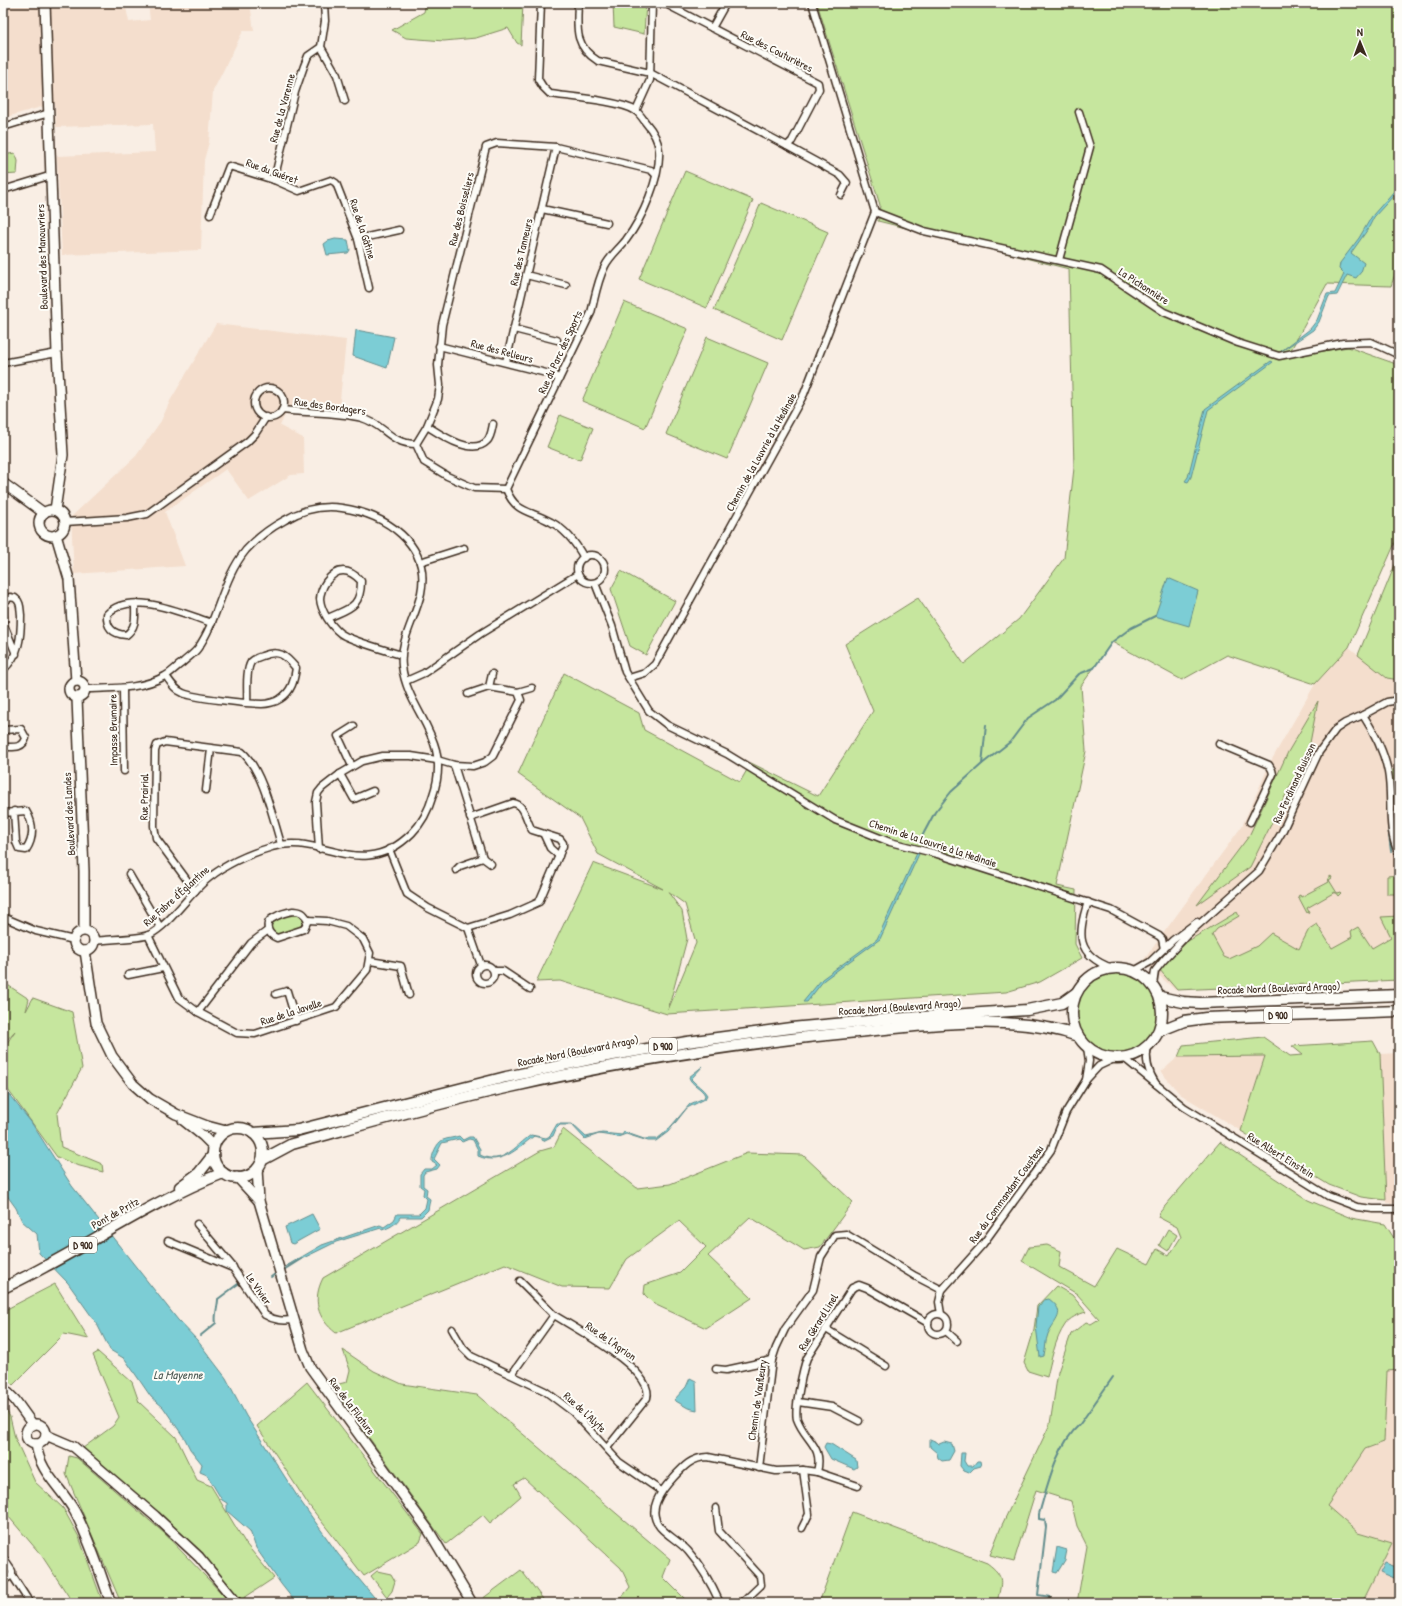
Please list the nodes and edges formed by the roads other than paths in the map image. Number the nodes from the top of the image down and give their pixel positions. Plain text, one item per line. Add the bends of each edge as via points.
1 (45, 3) edge
2 (324, 3) edge
3 (542, 3) edge
4 (578, 3) edge
5 (652, 3) edge
6 (664, 3) edge
7 (726, 3) edge
8 (812, 3) edge
9 (712, 28) junction
10 (321, 47) junction
11 (650, 73) junction
12 (345, 101) dead end
13 (636, 111) junction
14 (1079, 112) dead end
15 (49, 113) junction
16 (3, 127) edge
17 (787, 146) junction
18 (556, 147) junction
19 (52, 175) junction
20 (656, 175) junction
21 (274, 180) junction
22 (331, 180) joint
23 (3, 190) edge
24 (841, 195) dead end
25 (542, 209) junction
26 (875, 212) junction
27 (210, 215) dead end
28 (607, 223) dead end
29 (399, 230) dead end
30 (358, 239) junction
31 (1059, 260) junction
32 (526, 275) junction
33 (566, 285) dead end
34 (369, 288) dead end
35 (514, 329) junction
36 (558, 340) dead end
37 (439, 346) junction
38 (57, 353) junction
39 (1399, 355) edge
40 (506, 362) junction
41 (3, 363) edge
42 (559, 379) junction
43 (282, 410) junction
44 (266, 417) junction
45 (493, 424) dead end
46 (427, 426) junction
47 (416, 444) junction
48 (3, 483) edge
49 (506, 489) junction
50 (55, 510) junction
51 (44, 513) junction
52 (65, 522) junction
53 (56, 535) junction
54 (464, 548) dead end
55 (584, 558) junction
56 (420, 562) junction
57 (578, 574) junction
58 (594, 583) junction
59 (3, 592) edge
60 (7, 599) junction
61 (135, 604) junction
62 (328, 618) junction
63 (212, 623) junction
64 (16, 654) junction
65 (401, 655) junction
66 (3, 670) edge
67 (492, 674) dead end
68 (166, 676) junction
69 (629, 678) junction
70 (76, 681) junction
71 (406, 681) junction
72 (123, 688) junction
73 (489, 688) junction
74 (532, 688) dead end
75 (85, 689) junction
76 (518, 692) junction
77 (468, 694) dead end
78 (77, 698) junction
79 (1399, 700) edge
80 (247, 703) junction
81 (1363, 715) junction
82 (354, 726) dead end
83 (3, 730) edge
84 (1219, 744) dead end
85 (3, 748) edge
86 (210, 749) junction
87 (438, 760) junction
88 (454, 765) junction
89 (352, 766) junction
90 (124, 771) dead end
91 (340, 774) junction
92 (206, 790) dead end
93 (374, 791) dead end
94 (14, 811) junction
95 (3, 813) edge
96 (470, 818) junction
97 (1250, 822) dead end
98 (544, 835) junction
99 (281, 844) junction
100 (319, 849) junction
101 (389, 849) junction
102 (1399, 854) edge
103 (559, 856) junction
104 (482, 858) junction
105 (491, 864) dead end
106 (456, 870) dead end
107 (129, 874) dead end
108 (195, 891) junction
109 (1227, 899) junction
110 (1088, 902) junction
111 (3, 917) edge
112 (308, 920) junction
113 (160, 927) junction
114 (468, 928) junction
115 (84, 930) junction
116 (267, 931) junction
117 (148, 935) junction
118 (74, 940) junction
119 (95, 941) junction
120 (1164, 949) junction
121 (85, 951) junction
122 (370, 961) junction
123 (481, 965) junction
124 (163, 968) junction
125 (1112, 968) junction
126 (1134, 971) junction
127 (495, 972) junction
128 (128, 975) dead end
129 (1153, 985) junction
130 (530, 988) dead end
131 (1076, 993) junction
132 (276, 994) dead end
133 (409, 995) dead end
134 (1399, 995) edge
135 (1160, 996) junction
136 (1399, 1011) edge
137 (198, 1012) junction
138 (296, 1021) junction
139 (1159, 1031) junction
140 (1078, 1036) junction
141 (1148, 1046) junction
142 (1087, 1047) junction
143 (1120, 1058) junction
144 (1086, 1080) junction
145 (1163, 1091) junction
146 (176, 1114) junction
147 (226, 1131) junction
148 (253, 1133) junction
149 (213, 1151) junction
150 (259, 1165) junction
151 (223, 1173) junction
152 (236, 1178) junction
153 (259, 1201) junction
154 (155, 1205) junction
155 (1399, 1209) edge
156 (197, 1224) dead end
157 (168, 1240) dead end
158 (233, 1268) junction
159 (520, 1281) dead end
160 (6, 1286) edge
161 (942, 1290) junction
162 (941, 1314) junction
163 (554, 1315) junction
164 (294, 1320) junction
165 (928, 1323) junction
166 (826, 1329) junction
167 (452, 1330) dead end
168 (946, 1331) junction
169 (957, 1341) dead end
170 (772, 1360) junction
171 (886, 1366) dead end
172 (716, 1369) dead end
173 (512, 1374) junction
174 (3, 1388) edge
175 (798, 1402) junction
176 (859, 1421) dead end
177 (33, 1425) junction
178 (46, 1435) junction
179 (36, 1444) junction
180 (607, 1448) junction
181 (759, 1468) junction
182 (803, 1470) junction
183 (818, 1472) junction
184 (858, 1486) dead end
185 (661, 1491) junction
186 (716, 1508) dead end
187 (802, 1528) dead end
188 (3, 1558) edge
189 (12, 1575) junction
190 (3, 1581) edge
191 (30, 1603) edge
192 (111, 1603) edge
193 (237, 1603) edge
194 (472, 1603) edge
195 (720, 1603) edge
196 (742, 1603) edge

1 - 15 street, Boulevard des Manouvriers
2 - 10 street via 325,21
3 - 13 street via 538,79 542,87 550,94 622,105
4 - 11 street via 577,33 591,56 598,61
5 - 11 street
6 - 9 street, Rue des Couturières
7 - 9 street
8 - 26 street
9 - 17 street, Rue des Couturières via 818,83 819,89
10 - 12 street via 337,75
10 - 21 street, Rue de la Varenne via 308,56 304,66 295,92
11 - 13 street via 646,92
11 - 17 street
13 - 20 street, Rue du Parc des Sports via 657,140 659,150
14 - 31 street via 1090,147
15 - 16 street
15 - 19 street, Boulevard des Manouvriers
17 - 24 street via 840,175 847,183
18 - 20 street, Rue des Boisseliers via 651,170
18 - 25 street, Rue des Tanneurs
18 - 37 street, Rue des Boisseliers via 497,143 486,147 442,324
19 - 23 street
19 - 38 street, Boulevard des Manouvriers
20 - 42 street, Rue du Parc des Sports via 641,214 626,240 611,255 604,267 595,289 591,313
21 - 22 street, Rue du Guéret via 299,191
21 - 27 street, Rue du Guéret via 229,166
22 - 30 street, Rue de la Gâtine via 336,183
25 - 28 street
25 - 32 street, Rue des Tanneurs
26 - 31 street, La Pichonnière via 924,231
26 - 69 street, Chemin de la Louvrie à la Hedinaie via 804,394 656,664 645,673
29 - 30 street
30 - 34 street, Rue de la Gâtine
31 - 39 street, La Pichonnière via 1101,270 1164,312 1238,343 1279,356 1343,343 1371,342
32 - 33 street
32 - 35 street, Rue des Tanneurs
35 - 36 street
35 - 40 street, Rue des Tanneurs
37 - 40 street, Rue des Relieurs
37 - 46 street, Rue des Boisseliers via 438,399
38 - 41 street
38 - 50 street, Boulevard des Manouvriers via 63,454
40 - 42 street, Rue des Relieurs via 554,375
42 - 49 street, Rue du Parc des Sports
43 - 44 street via 275,416
43 - 44 street via 282,396 274,389 265,389 257,394 254,404 258,412
43 - 47 street, Rue des Bordagers via 361,418 377,425 400,442
44 - 52 street via 247,442 147,514 127,518
45 - 46 street via 487,442 479,446 457,443
46 - 47 street, Rue des Boisseliers
47 - 49 street via 424,462 447,476 474,488
48 - 51 street
49 - 55 street via 514,504 568,533
50 - 51 street
50 - 52 street via 62,514
51 - 53 street via 40,520 41,529 47,534
52 - 53 street via 63,530
53 - 70 street via 69,579
54 - 56 street
55 - 57 street via 579,563
55 - 58 street via 596,557 604,566 604,574
56 - 63 street, Rue Fabre d'Églantine via 412,545 399,530 375,517 341,507 323,507 302,512 258,537 246,551 226,584
56 - 65 street, Rue Fabre d'Églantine via 421,595
57 - 58 street via 587,582
57 - 71 street via 480,634 424,673
58 - 69 street, Chemin de la Louvrie à la Hedinaie
59 - 60 street
60 - 64 street via 4,603 4,625
60 - 64 street via 15,598 20,604 21,633
61 - 61 street via 123,603 112,608 107,614 106,622 110,630 126,635 131,631 134,626
61 - 63 street via 150,604
62 - 62 street via 320,598 323,585 332,573 353,573 361,581 359,600
62 - 65 street via 341,634
63 - 68 street, Rue Fabre d'Églantine via 196,650
64 - 66 street
65 - 71 street, Rue Fabre d'Églantine
67 - 73 street
68 - 72 street, Rue Fabre d'Églantine via 138,687
68 - 80 street via 175,688 184,694
69 - 110 street, Chemin de la Louvrie à la Hedinaie via 649,711 667,725 727,754 835,820 890,842
70 - 75 street via 83,684
70 - 78 street via 71,683 68,690
71 - 87 street, Rue Fabre d'Églantine via 432,736
72 - 75 street, Rue Fabre d'Églantine
72 - 90 street, Impasse Brumaire
73 - 76 street
73 - 77 street
74 - 76 street
75 - 78 street via 82,696
76 - 88 street via 521,700 493,756 472,766
78 - 115 street, Boulevard des Landes
79 - 81 street, Rue Ferdinand Buisson via 1387,702
80 - 80 street via 264,704 279,700 290,690 296,668 288,658 278,652 257,657 252,662
81 - 102 street via 1375,736 1388,772 1393,839
81 - 109 street, Rue Ferdinand Buisson via 1344,722 1326,740 1273,850 1259,871
82 - 89 street via 338,736
83 - 85 street via 21,729 26,738 22,746
84 - 97 street via 1268,765 1272,770 1273,774
86 - 92 street
86 - 99 street, Rue Prairial via 242,752 248,758 264,790
86 - 108 street, Rue Prairial via 165,742 157,745 155,751 156,838
87 - 88 street
87 - 89 street via 383,756
87 - 101 street, Rue Fabre d'Églantine via 436,786 429,808 407,837
88 - 96 street
89 - 91 street
91 - 93 street via 354,799
91 - 100 street via 318,794 316,802
94 - 94 street via 26,811 31,818 32,840 26,850 19,849 16,842
94 - 95 street
96 - 98 street via 513,803 521,807 532,830
96 - 104 street
98 - 103 street via 550,848
98 - 103 street via 563,842 564,846
99 - 100 street, Rue Fabre d'Églantine via 298,844
99 - 108 street, Rue Fabre d'Églantine via 230,864
100 - 101 street, Rue Fabre d'Églantine via 367,856
101 - 114 street via 407,894 428,908
103 - 114 street via 539,902 510,915
104 - 105 street
104 - 106 street
107 - 113 street
108 - 113 street, Rue Fabre d'Églantine
109 - 120 street, Rue Ferdinand Buisson
109 - 129 street, Rue Ferdinand Buisson via 1187,935 1155,971
110 - 120 street, Chemin de la Louvrie à la Hedinaie via 1111,910 1153,932 1162,939
110 - 125 street via 1082,927 1083,944 1091,958
111 - 118 street via 26,927
112 - 116 street via 304,929 277,938
112 - 116 street via 300,911 288,912 273,917
112 - 122 street via 346,926 363,939 370,953
113 - 117 street, Rue Fabre d'Églantine
114 - 123 street
115 - 118 street via 76,934
115 - 119 street via 90,932
116 - 137 street via 251,943
117 - 119 street, Rue Fabre d'Églantine
117 - 124 street, Rue de la Javelle
118 - 121 street via 78,949
119 - 121 street via 93,946
120 - 126 street, Rue Ferdinand Buisson via 1150,962
121 - 146 street via 96,1023 112,1056 133,1084 150,1099
122 - 133 street via 401,966
122 - 138 street, Rue de la Javelle via 367,970 336,1007
123 - 127 street via 489,965
123 - 127 street via 476,973 483,983 492,980
124 - 128 street
124 - 137 street, Rue de la Javelle via 178,998
125 - 126 main road
125 - 131 main road via 1091,976
126 - 129 main road
127 - 130 street via 503,971
129 - 135 main road
131 - 140 main road via 1072,1007 1073,1022
131 - 148 main road, Rocade Nord (Boulevard Arago) / D 900 via 1062,1003 1027,1010 852,1022 687,1042 506,1077 298,1130
132 - 138 street via 288,991
134 - 135 main road, Rocade Nord (Boulevard Arago) / D 900 via 1200,1002 1183,1002
135 - 139 main road via 1162,1014
136 - 139 main road, D 900 via 1206,1018 1184,1020
137 - 138 street, Rue de la Javelle via 237,1033 254,1034
139 - 141 main road
140 - 142 main road
140 - 150 main road, Rocade Nord (Boulevard Arago) / D 900 via 1043,1026 1023,1024 944,1024 791,1038 690,1051 487,1092 292,1144
141 - 143 main road via 1133,1056
141 - 145 street, Rue Albert Einstein via 1146,1057 1150,1073
142 - 143 main road via 1101,1055
142 - 144 street, Rue du Commandant Cousteau via 1089,1061
143 - 144 street, Rue du Commandant Cousteau via 1099,1066
143 - 145 street, Rue Albert Einstein via 1134,1065
144 - 161 street, Rue du Commandant Cousteau via 1066,1112 1051,1150 983,1244
145 - 155 street, Rue Albert Einstein via 1184,1107 1328,1196 1357,1207
146 - 147 street
146 - 149 street via 203,1136
147 - 148 main road via 240,1128
147 - 149 main road via 216,1141
148 - 150 main road via 262,1145
149 - 151 main road via 215,1162
149 - 154 main road, Pont de Pritz / D 900 via 198,1173
150 - 152 main road via 244,1177
150 - 153 street, Rue de la Filature
151 - 152 main road
151 - 154 main road, Pont de Pritz / D 900
152 - 153 street, Rue de la Filature
153 - 164 street, Rue de la Filature
154 - 160 main road, Pont de Pritz / D 900
156 - 158 street, Le Vivier
157 - 158 street, Le Vivier
158 - 164 street, Le Vivier via 265,1315 282,1322
159 - 163 street, Rue de l'Agrion
161 - 162 street via 939,1302
161 - 170 street, Chemin de Vaufleury via 846,1234 835,1235 821,1257 812,1290 785,1329
162 - 165 street via 934,1315
162 - 168 street via 948,1321
163 - 173 street
163 - 180 street, Rue de l'Agrion via 619,1356 647,1385 647,1398
164 - 194 street, Rue de la Filature via 303,1350 316,1377 429,1531
165 - 166 street, Rue Gérard Linel via 859,1285 852,1288
165 - 168 street via 929,1330 934,1334
166 - 171 street
166 - 175 street, Rue Gérard Linel via 803,1368
167 - 173 street, Rue de l'Alyte via 471,1356
168 - 169 street
170 - 172 street via 726,1370
170 - 181 street, Chemin de Vaufleury
173 - 180 street, Rue de l'Alyte via 545,1391 573,1412
174 - 177 street
175 - 176 street via 832,1407
175 - 183 street, Rue Gérard Linel via 797,1420 818,1452
177 - 178 street via 42,1427
177 - 179 street via 27,1436 30,1442
178 - 179 street via 44,1441
178 - 193 street via 74,1448 154,1516 199,1557
179 - 192 street via 38,1459 44,1470 75,1512
180 - 185 street, Rue de l'Alyte via 619,1462
181 - 182 street
181 - 185 street via 723,1459 698,1457 684,1465
182 - 183 street
182 - 187 street via 809,1514
183 - 184 street
185 - 195 street via 655,1503 655,1515 659,1526 688,1550 708,1577
186 - 196 street via 719,1531 760,1576 761,1585
188 - 189 street
189 - 190 street
189 - 191 street

